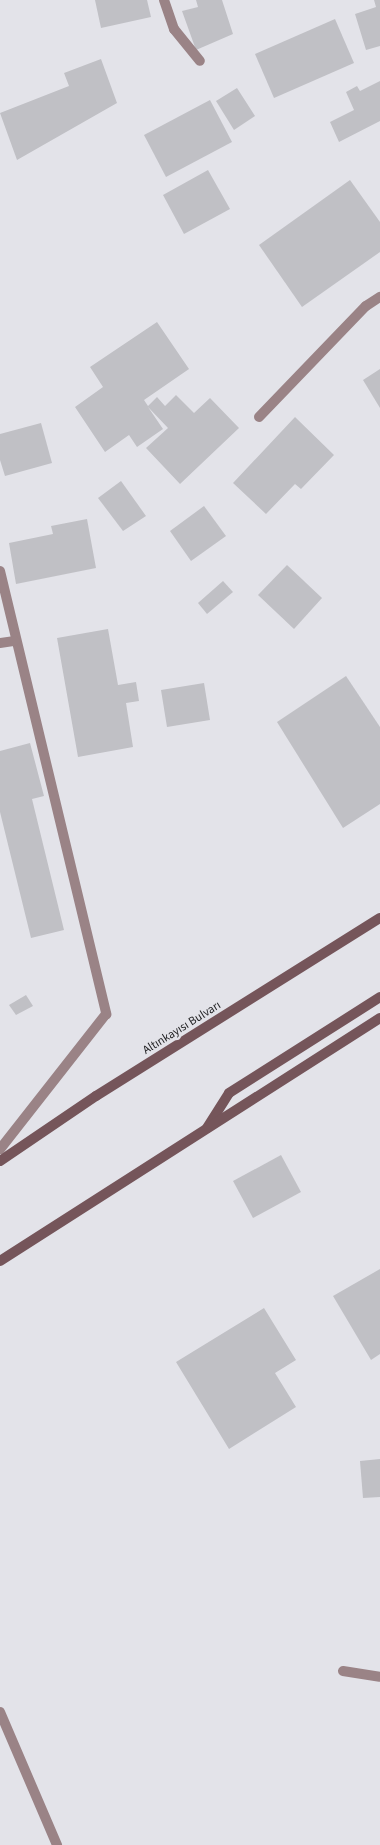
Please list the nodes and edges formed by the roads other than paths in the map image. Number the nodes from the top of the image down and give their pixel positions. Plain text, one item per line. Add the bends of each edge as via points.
1 (164, 0) edge
2 (200, 61) dead end
3 (380, 297) edge
4 (259, 417) dead end
5 (0, 571) edge
6 (15, 642) junction
7 (0, 643) edge
8 (380, 918) edge
9 (380, 997) edge
10 (380, 1018) edge
11 (205, 1131) junction
12 (0, 1149) edge
13 (0, 1161) edge
14 (0, 1261) edge
15 (343, 1671) dead end
16 (380, 1677) edge
17 (0, 1712) edge
18 (57, 1845) edge

1 - 2 street via 174,29
3 - 4 street via 366,306
5 - 6 street
6 - 7 street
6 - 12 street via 106,1014
8 - 13 main road, Altınkayısı Bulvarı via 96,1096
9 - 11 main road via 229,1094
10 - 11 main road
11 - 14 main road
15 - 16 street
17 - 18 street

